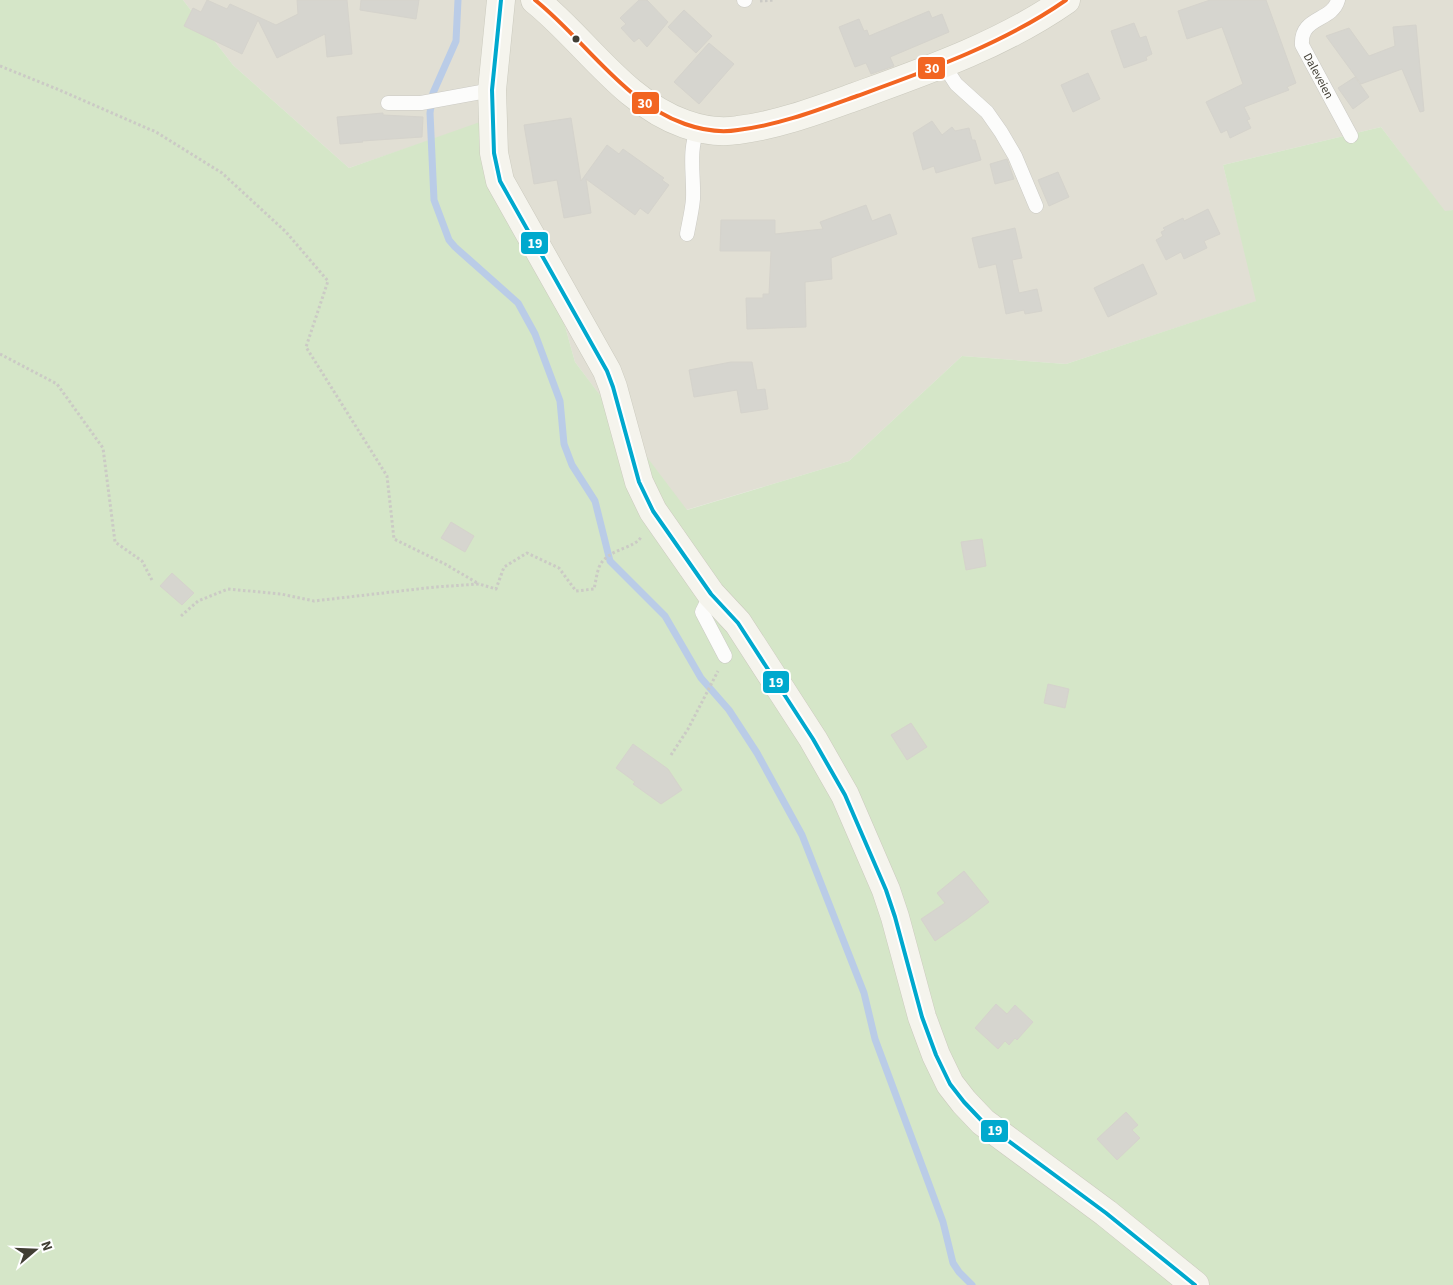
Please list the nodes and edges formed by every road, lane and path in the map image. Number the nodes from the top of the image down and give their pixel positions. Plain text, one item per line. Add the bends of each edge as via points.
1 (501, 0) edge
2 (535, 0) edge
3 (1066, 0) edge
4 (1338, 0) edge
5 (943, 64) junction
6 (0, 66) edge
7 (492, 90) junction
8 (388, 103) dead end
9 (698, 128) junction
10 (1351, 136) dead end
11 (1036, 206) dead end
12 (687, 234) dead end
13 (0, 354) edge
14 (653, 511) junction
15 (153, 582) dead end
16 (479, 584) junction
17 (711, 594) junction
18 (181, 616) dead end
19 (725, 656) dead end
20 (713, 682) dead end
21 (671, 755) dead end
22 (1195, 1285) edge

1 - 7 main road
2 - 9 main road via 629,89 657,110
3 - 5 main road via 1010,34
4 - 10 lane, Daleveien via 1330,12 1305,29 1302,45
5 - 9 main road via 812,112 766,125 724,131
5 - 11 lane via 956,84 986,112 1001,132
6 - 16 path via 156,132 222,173 286,232 328,281 306,347 387,476 394,539
7 - 8 lane via 421,103
7 - 14 main road via 494,153 500,181 607,371 639,482
9 - 12 lane via 693,138 693,200
13 - 15 path via 58,384 103,448 115,542 142,561
14 - 16 path via 638,543 613,552 601,563 594,589 576,591 559,568 527,553 504,567 496,589
14 - 17 main road
16 - 18 path via 314,601 281,594 228,590 198,601
17 - 19 lane via 702,612
17 - 22 main road via 738,623 845,795 886,890 922,1017 950,1084 984,1122 1106,1212
20 - 21 path

